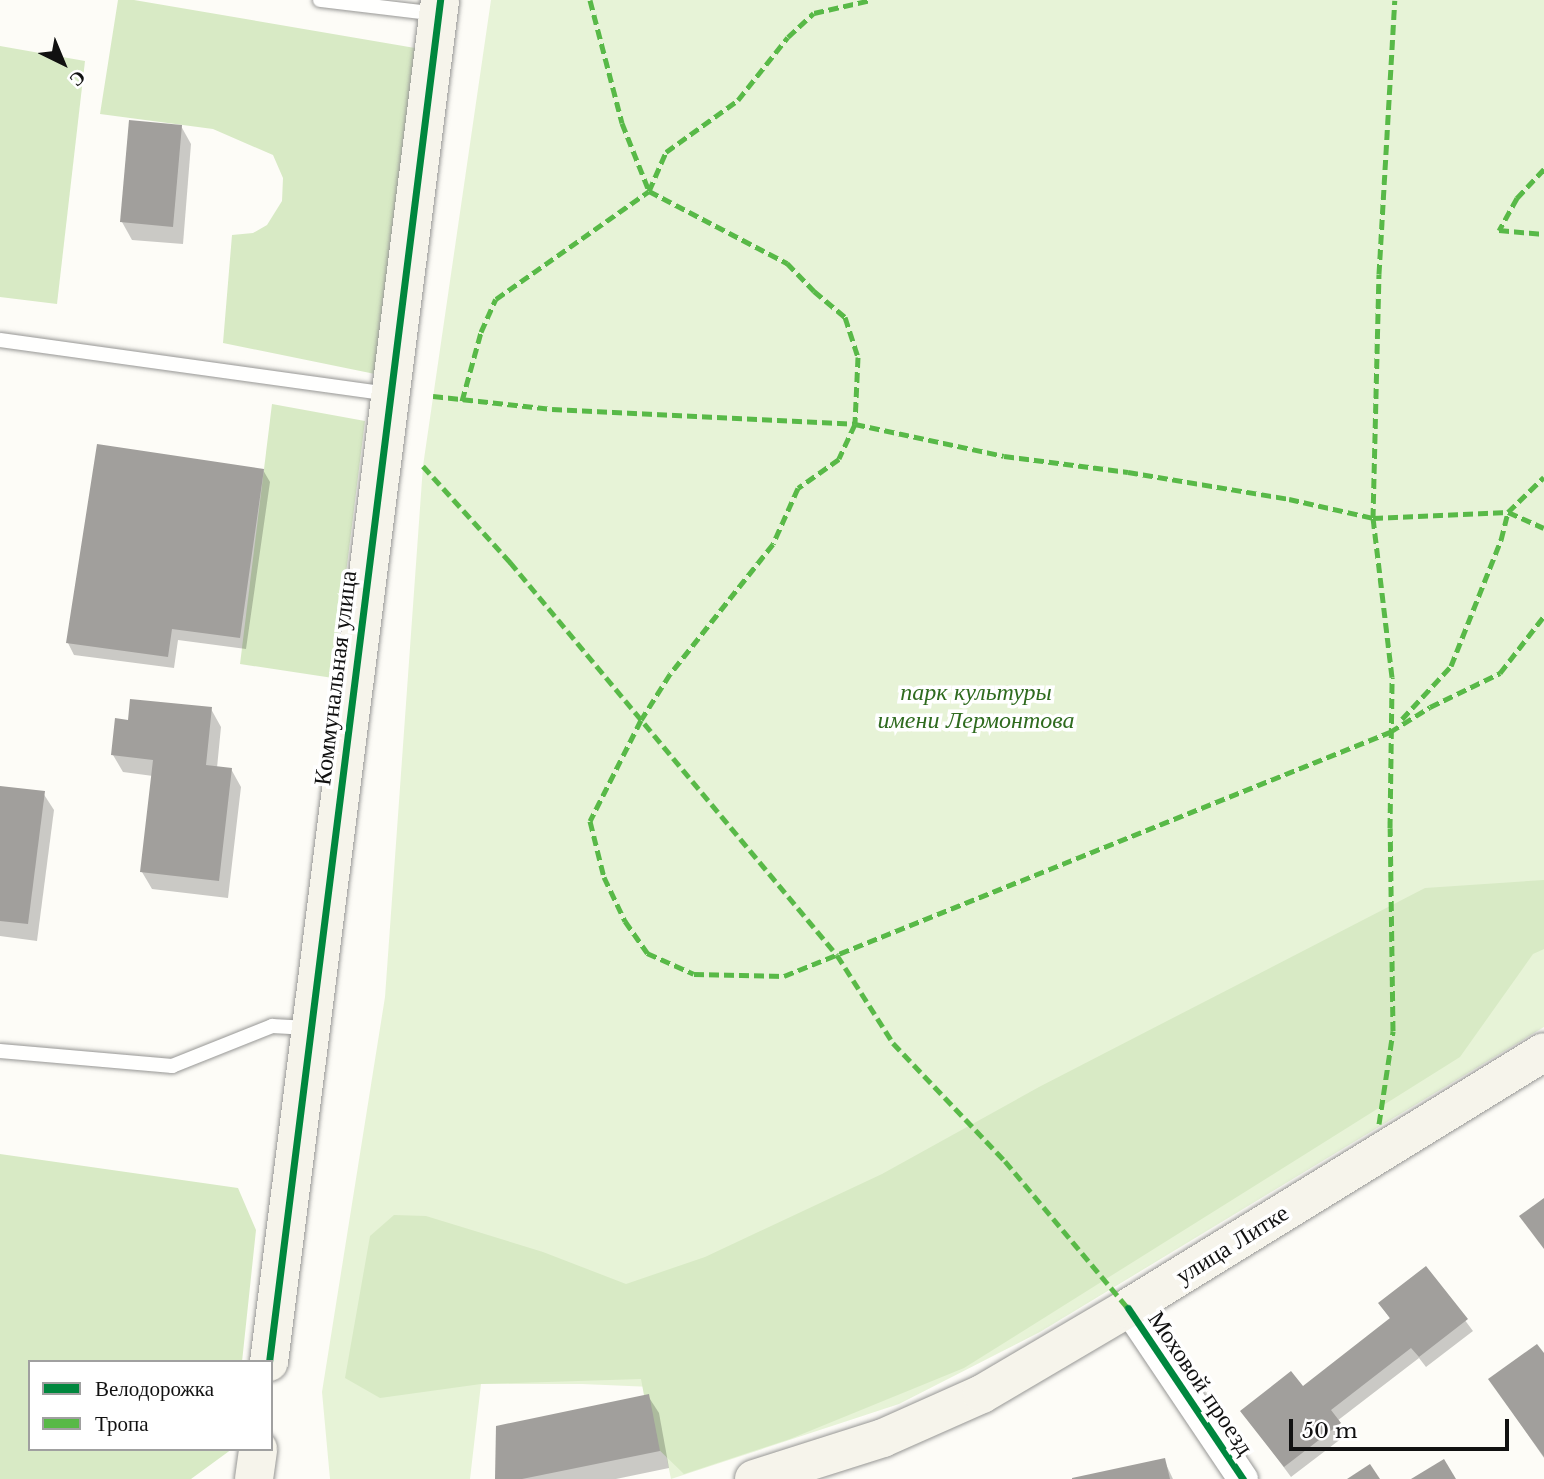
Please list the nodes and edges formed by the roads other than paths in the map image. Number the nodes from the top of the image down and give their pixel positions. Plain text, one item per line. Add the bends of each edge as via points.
1 (320, 0) edge
2 (439, 7) edge
3 (0, 340) edge
4 (391, 394) junction
5 (311, 1028) junction
6 (0, 1051) edge
7 (1544, 1052) edge
8 (1128, 1308) junction
9 (269, 1360) edge
10 (258, 1451) edge
11 (254, 1479) edge
12 (754, 1479) edge
13 (1243, 1479) edge

1 - 2 lane
2 - 4 street, Коммунальная улица
3 - 4 lane
4 - 5 street, Коммунальная улица
5 - 6 lane via 272,1026 172,1066
5 - 9 street, Коммунальная улица
7 - 8 street, улица Литке
8 - 12 street, улица Литке via 982,1394 883,1438
8 - 13 street, Моховой проезд
10 - 11 street

